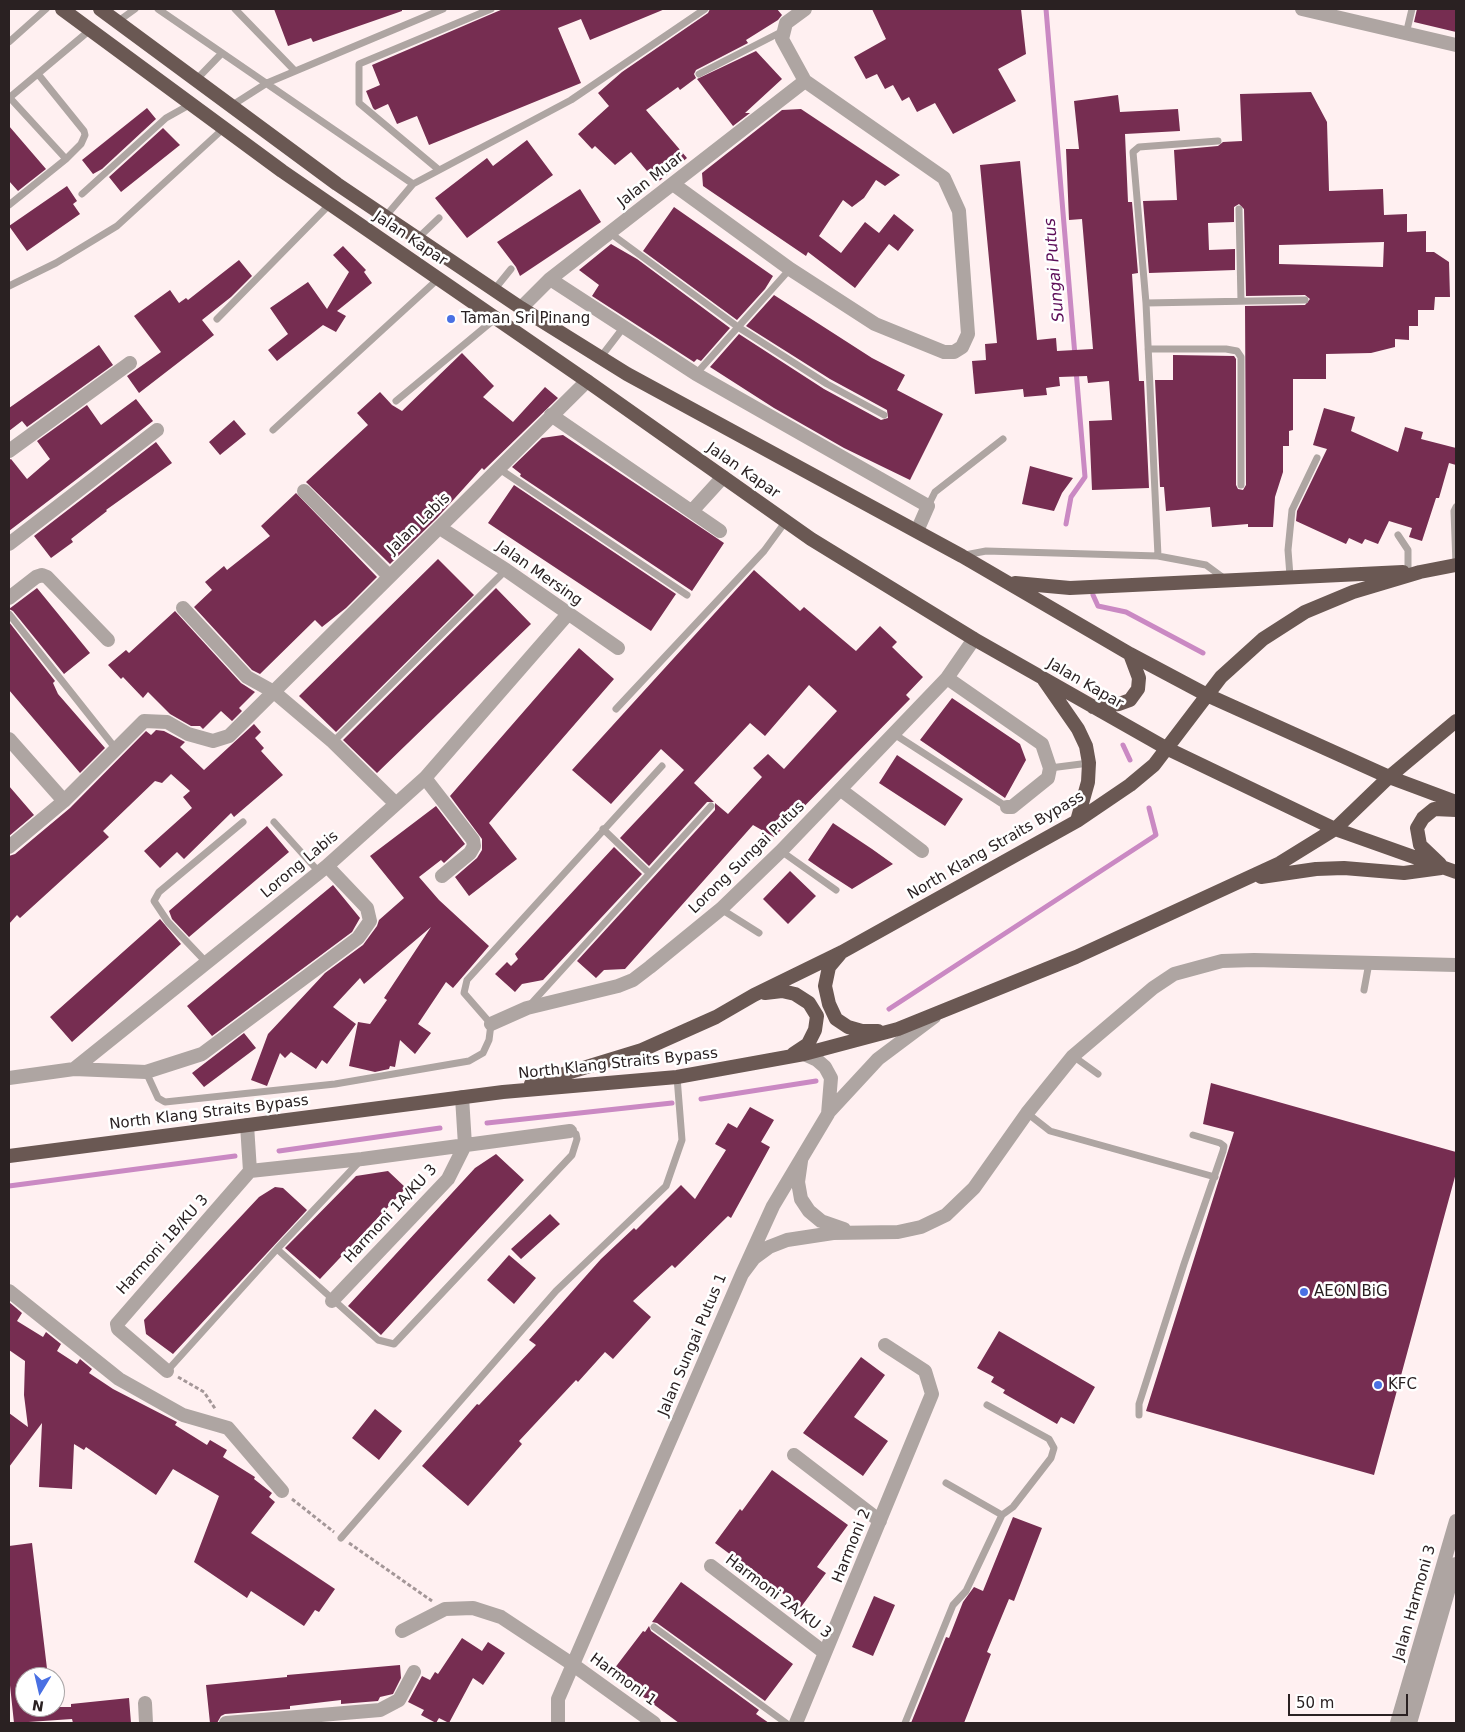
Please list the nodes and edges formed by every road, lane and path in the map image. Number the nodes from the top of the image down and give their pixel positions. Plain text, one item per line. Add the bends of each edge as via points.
1 (46, 9) edge
2 (62, 9) edge
3 (100, 9) edge
4 (135, 9) edge
5 (158, 9) edge
6 (235, 9) edge
7 (443, 9) edge
8 (491, 9) edge
9 (706, 9) edge
10 (805, 9) edge
11 (1302, 9) edge
12 (1412, 9) edge
13 (117, 22) junction
14 (90, 30) junction
15 (783, 31) junction
16 (1406, 34) junction
17 (9, 42) edge
18 (1456, 45) edge
19 (222, 53) junction
20 (294, 71) junction
21 (38, 74) junction
22 (699, 74) dead end
23 (195, 81) junction
24 (805, 81) junction
25 (267, 83) junction
26 (9, 98) edge
27 (191, 104) junction
28 (231, 106) junction
29 (223, 129) junction
30 (1218, 141) dead end
31 (66, 159) junction
32 (439, 170) junction
33 (413, 184) junction
34 (672, 184) junction
35 (82, 194) dead end
36 (330, 204) junction
37 (9, 205) edge
38 (1238, 209) dead end
39 (385, 217) junction
40 (439, 218) dead end
41 (610, 233) junction
42 (417, 239) junction
43 (511, 269) dead end
44 (790, 269) junction
45 (439, 278) junction
46 (550, 279) junction
47 (9, 286) edge
48 (494, 290) junction
49 (1305, 300) dead end
50 (1241, 301) junction
51 (1146, 303) junction
52 (521, 308) junction
53 (496, 318) junction
54 (217, 319) dead end
55 (738, 327) junction
56 (623, 328) junction
57 (1148, 349) junction
58 (600, 358) junction
59 (130, 363) dead end
60 (696, 374) junction
61 (587, 381) junction
62 (396, 401) dead end
63 (551, 414) junction
64 (884, 415) dead end
65 (157, 430) dead end
66 (273, 430) dead end
67 (1003, 439) dead end
68 (9, 451) edge
69 (1317, 458) dead end
70 (498, 468) junction
71 (723, 477) junction
72 (1241, 485) dead end
73 (304, 491) dead end
74 (928, 506) junction
75 (1456, 507) edge
76 (692, 511) junction
77 (786, 521) junction
78 (440, 528) junction
79 (720, 531) dead end
80 (917, 531) junction
81 (1398, 535) dead end
82 (9, 544) edge
83 (962, 556) junction
84 (1158, 556) junction
85 (1456, 564) edge
86 (506, 570) junction
87 (1414, 572) junction
88 (389, 576) junction
89 (1290, 576) junction
90 (1226, 580) junction
91 (1009, 582) junction
92 (687, 595) dead end
93 (9, 598) edge
94 (183, 608) dead end
95 (9, 614) edge
96 (568, 614) junction
97 (974, 639) junction
98 (108, 640) dead end
99 (618, 648) dead end
100 (1130, 654) junction
101 (947, 678) junction
102 (1042, 678) junction
103 (274, 692) junction
104 (1207, 695) junction
105 (1094, 707) junction
106 (616, 709) dead end
107 (1456, 721) edge
108 (894, 734) junction
109 (9, 739) edge
110 (333, 742) junction
111 (1166, 748) junction
112 (116, 749) junction
113 (1089, 762) junction
114 (662, 766) dead end
115 (1050, 768) junction
116 (1390, 777) junction
117 (425, 778) junction
118 (841, 790) junction
119 (64, 801) junction
120 (1456, 802) edge
121 (396, 804) junction
122 (711, 806) dead end
123 (1008, 808) joint
124 (1456, 810) edge
125 (1077, 821) junction
126 (243, 822) dead end
127 (274, 822) dead end
128 (603, 829) junction
129 (1335, 829) junction
130 (9, 847) edge
131 (781, 851) junction
132 (922, 851) dead end
133 (323, 869) junction
134 (1450, 870) edge
135 (649, 873) junction
136 (442, 876) dead end
137 (1248, 880) junction
138 (836, 890) dead end
139 (721, 909) junction
140 (759, 933) dead end
141 (842, 952) junction
142 (206, 962) junction
143 (1369, 963) junction
144 (1456, 965) edge
145 (1364, 990) dead end
146 (754, 995) junction
147 (527, 1008) junction
148 (938, 1013) junction
149 (491, 1024) junction
150 (898, 1029) junction
151 (804, 1054) junction
152 (790, 1056) junction
153 (1073, 1056) junction
154 (74, 1069) junction
155 (146, 1072) junction
156 (1098, 1074) dead end
157 (677, 1077) junction
158 (9, 1078) edge
159 (503, 1092) junction
160 (462, 1097) junction
161 (1027, 1113) junction
162 (828, 1114) junction
163 (247, 1125) junction
164 (570, 1132) joint
165 (1192, 1135) dead end
166 (465, 1145) junction
167 (803, 1152) junction
168 (9, 1156) edge
169 (362, 1159) junction
170 (250, 1171) junction
171 (1215, 1177) junction
172 (867, 1234) junction
173 (277, 1248) junction
174 (742, 1274) junction
175 (9, 1291) edge
176 (332, 1301) junction
177 (885, 1345) dead end
178 (167, 1371) junction
179 (987, 1405) dead end
180 (1139, 1415) dead end
181 (228, 1428) junction
182 (794, 1454) dead end
183 (946, 1483) dead end
184 (282, 1491) joint
185 (1002, 1515) junction
186 (880, 1521) junction
187 (1456, 1521) edge
188 (341, 1538) junction
189 (1456, 1564) edge
190 (711, 1566) dead end
191 (445, 1609) junction
192 (654, 1627) dead end
193 (402, 1631) dead end
194 (825, 1653) junction
195 (1423, 1655) junction
196 (572, 1664) junction
197 (414, 1672) dead end
198 (145, 1703) dead end
199 (146, 1723) edge
200 (226, 1723) edge
201 (558, 1723) edge
202 (654, 1723) edge
203 (786, 1723) edge
204 (796, 1723) edge
205 (905, 1723) edge
206 (1397, 1723) edge
207 (1410, 1723) edge

1 - 17 lane
2 - 14 highway, Jalan Kapar
3 - 13 highway, Jalan Kapar
4 - 13 lane
5 - 19 lane
6 - 20 lane
7 - 20 lane
8 - 32 lane via 359,64 359,103
9 - 32 lane via 571,100
10 - 15 street via 786,23
11 - 16 street
12 - 16 lane
13 - 23 highway, Jalan Kapar
14 - 21 lane
14 - 27 highway, Jalan Kapar
15 - 22 lane
15 - 24 street via 782,39
16 - 18 street
19 - 23 lane
19 - 25 lane
20 - 25 lane
21 - 26 lane
21 - 31 lane via 84,131 81,144
23 - 28 highway, Jalan Kapar
24 - 34 street, Jalan Muar
24 - 44 street via 944,178 959,211 968,334 962,346 954,352 944,352 875,324
25 - 28 lane
25 - 33 lane
26 - 31 lane
27 - 29 highway, Jalan Kapar
27 - 35 lane via 166,118
28 - 39 highway, Jalan Kapar
29 - 36 highway, Jalan Kapar
29 - 47 lane via 117,226 56,263
30 - 51 lane via 1139,147 1133,152
31 - 37 lane
32 - 33 lane
33 - 39 lane
34 - 41 street, Jalan Muar
34 - 44 street
36 - 45 highway, Jalan Kapar
36 - 54 lane
38 - 50 lane
39 - 42 highway, Jalan Kapar
40 - 42 lane
41 - 46 street, Jalan Muar
41 - 55 lane
42 - 48 highway, Jalan Kapar
43 - 48 lane
44 - 55 lane
45 - 53 highway, Jalan Kapar
45 - 66 lane
46 - 52 street, Jalan Muar
46 - 56 street
48 - 52 highway, Jalan Kapar
49 - 50 lane
50 - 51 lane
51 - 57 lane
52 - 58 highway, Jalan Kapar
53 - 61 highway, Jalan Kapar
53 - 62 lane
55 - 60 lane
55 - 64 lane via 827,384
56 - 58 lane
56 - 60 street
57 - 72 lane via 1226,348 1237,351 1241,357
57 - 84 lane
58 - 80 highway, Jalan Kapar
59 - 68 street
60 - 74 street
61 - 63 street, Jalan Labis
61 - 71 highway, Jalan Kapar
63 - 70 street, Jalan Labis
63 - 76 street
65 - 82 street
67 - 74 lane via 935,492
69 - 89 lane via 1292,510 1288,550
70 - 78 street, Jalan Labis
70 - 92 lane
71 - 76 street
71 - 77 highway, Jalan Kapar
73 - 88 street
74 - 80 street
75 - 85 lane
76 - 79 street
77 - 97 highway, Jalan Kapar
77 - 106 lane via 764,551
78 - 86 street, Jalan Mersing
78 - 88 street, Jalan Labis
80 - 83 highway, Jalan Kapar
81 - 87 lane via 1408,550
83 - 84 lane via 986,551
83 - 91 highway, Jalan Kapar
84 - 90 lane via 1206,564
85 - 87 highway, North Klang Straits Bypass
86 - 96 street, Jalan Mersing
86 - 110 lane
87 - 89 highway
87 - 104 highway, North Klang Straits Bypass via 1305,612 1263,639 1221,677
88 - 103 street, Jalan Labis
89 - 90 highway
90 - 91 highway via 1070,588
91 - 100 highway, Jalan Kapar
93 - 98 street via 36,577 47,577
94 - 103 street via 247,677
95 - 112 lane
96 - 99 street, Jalan Mersing
96 - 117 street, Lorong Labis
97 - 101 street, Lorong Sungai Putus
97 - 102 highway, Jalan Kapar
100 - 104 highway, Jalan Kapar
100 - 105 highway via 1139,678 1138,689 1130,700
101 - 108 street, Lorong Sungai Putus
101 - 115 street via 1042,744
102 - 105 highway, Jalan Kapar
102 - 113 highway via 1078,729
103 - 110 street
103 - 112 street, Jalan Labis via 229,736 212,741 188,734 167,722 144,721
104 - 111 highway, North Klang Straits Bypass
104 - 116 highway, Jalan Kapar
105 - 111 highway, Jalan Kapar
107 - 116 highway, North Klang Straits Bypass
108 - 118 street, Lorong Sungai Putus
108 - 123 lane
109 - 119 street
110 - 121 street
111 - 125 highway, North Klang Straits Bypass via 1154,764 1130,785
111 - 129 highway, Jalan Kapar
112 - 119 street, Jalan Labis
113 - 115 lane
113 - 125 highway via 1088,782
114 - 128 lane
115 - 123 street via 1048,778
116 - 120 highway, Jalan Kapar
116 - 129 highway, North Klang Straits Bypass
117 - 121 street, Lorong Labis
117 - 136 street via 473,840 470,853
118 - 131 street, Lorong Sungai Putus
118 - 132 street
119 - 130 street, Jalan Labis
121 - 133 street, Lorong Labis
122 - 135 lane
124 - 134 highway via 1434,809 1417,828 1420,845
125 - 141 highway, North Klang Straits Bypass
126 - 142 lane via 159,892 154,901 168,922
127 - 133 lane
128 - 135 lane
128 - 149 lane via 467,980 464,993
129 - 134 highway, Jalan Kapar
129 - 137 highway, North Klang Straits Bypass
131 - 138 lane
131 - 139 street, Lorong Sungai Putus
133 - 142 street, Lorong Labis
133 - 155 street via 367,908 370,921 358,938 202,1054
134 - 137 highway via 1404,874 1344,868 1316,869
135 - 147 lane
137 - 148 highway, North Klang Straits Bypass via 1076,957
139 - 140 lane
139 - 147 street, Lorong Sungai Putus via 633,980
141 - 146 highway, North Klang Straits Bypass
141 - 150 highway via 830,967 825,986 836,1019 862,1032
142 - 154 street, Lorong Labis
143 - 144 street
143 - 145 lane
143 - 153 street via 1254,960 1196,967 1174,974 1152,988
146 - 152 highway via 782,991 795,994 809,1003 816,1016 814,1030 808,1044
146 - 159 highway, North Klang Straits Bypass via 716,1017 642,1050
147 - 149 street, Lorong Sungai Putus
148 - 150 highway, North Klang Straits Bypass
148 - 162 street via 878,1059
149 - 155 lane via 483,1053 469,1060 335,1084 164,1102 158,1098
150 - 151 highway, North Klang Straits Bypass
151 - 152 highway, North Klang Straits Bypass
151 - 162 street, Jalan Sungai Putus 1 via 825,1067 830,1078
152 - 157 highway, North Klang Straits Bypass
153 - 156 lane
153 - 161 street
154 - 155 street
154 - 158 street
157 - 159 highway, North Klang Straits Bypass
157 - 188 lane via 682,1140 666,1186 556,1291
159 - 160 highway, North Klang Straits Bypass
160 - 163 highway, North Klang Straits Bypass
160 - 166 street
161 - 171 lane via 1050,1131
161 - 172 street via 974,1188 946,1215 921,1227
162 - 167 street, Jalan Sungai Putus 1
163 - 168 highway, North Klang Straits Bypass
163 - 170 street
164 - 166 street
164 - 176 lane via 576,1134 577,1139 572,1154 394,1344 378,1340
165 - 171 lane via 1224,1146
166 - 169 street
166 - 176 street, Harmoni 1A/KU 3 via 448,1179
167 - 172 street via 798,1182 801,1199 809,1211 836,1228
167 - 174 street, Jalan Sungai Putus 1 via 773,1206
169 - 170 street
169 - 173 lane
170 - 178 street, Harmoni 1B/KU 3 via 117,1324 118,1329
171 - 180 lane via 1139,1404
172 - 174 street via 825,1234 788,1240 769,1247 754,1258
173 - 176 lane
173 - 178 lane
174 - 196 street, Jalan Sungai Putus 1
175 - 181 street via 119,1378 183,1414
177 - 186 street, Harmoni 2 via 925,1371 932,1394
178 - 181 path via 204,1392
179 - 185 lane via 1049,1439 1054,1448 1051,1458 1024,1493
181 - 184 street
182 - 186 street
183 - 185 lane
184 - 188 path
185 - 205 lane via 966,1591 953,1604
186 - 194 street, Harmoni 2
187 - 195 street, Jalan Harmoni 3
188 - 191 path
189 - 195 street, Jalan Harmoni 3
190 - 194 street, Harmoni 2A/KU 3
191 - 193 street
191 - 196 street, Harmoni 1 via 473,1608 501,1617
192 - 203 lane
194 - 204 street, Harmoni 2
195 - 206 street, Jalan Harmoni 3
195 - 207 street, Jalan Harmoni 3
196 - 201 street, Jalan Sungai Putus 1 via 558,1699
196 - 202 street, Harmoni 1
197 - 200 street via 399,1700 380,1710
198 - 199 street

